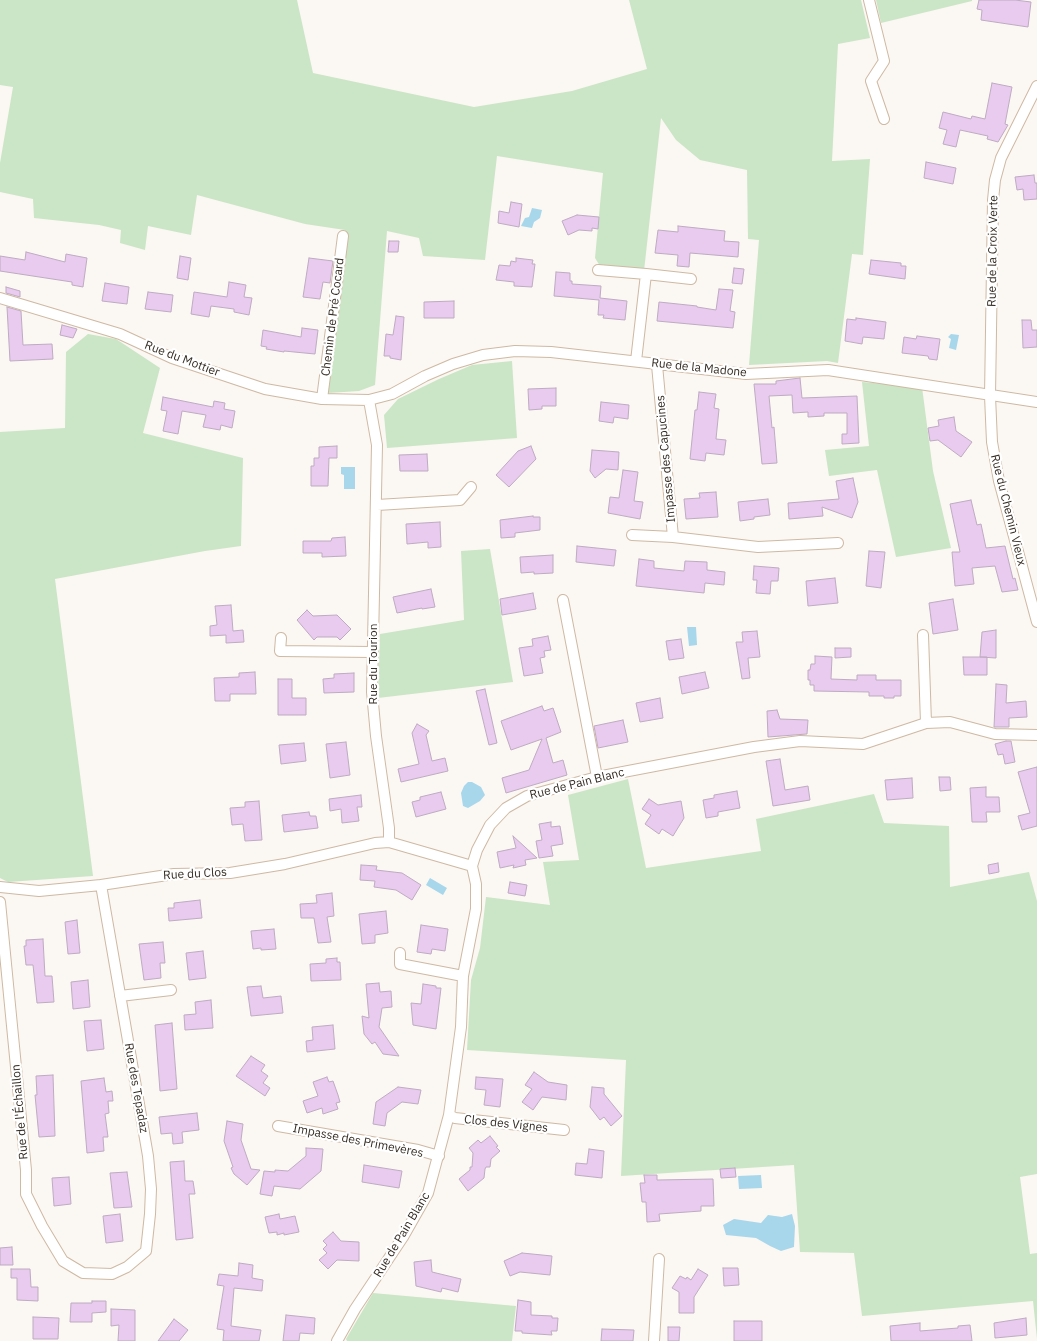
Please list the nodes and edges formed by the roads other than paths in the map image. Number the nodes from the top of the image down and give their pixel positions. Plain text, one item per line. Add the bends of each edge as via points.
1 (869, 0) edge
2 (1037, 86) edge
3 (884, 119) dead end
4 (344, 236) dead end
5 (598, 270) dead end
6 (646, 274) junction
7 (691, 279) dead end
8 (0, 298) edge
9 (636, 361) junction
10 (657, 364) junction
11 (990, 396) junction
12 (322, 399) junction
13 (369, 400) junction
14 (1037, 402) edge
15 (471, 487) dead end
16 (377, 505) junction
17 (632, 535) dead end
18 (673, 537) junction
19 (838, 543) dead end
20 (563, 600) dead end
21 (1037, 622) edge
22 (923, 635) dead end
23 (281, 638) dead end
24 (372, 652) junction
25 (926, 723) junction
26 (1037, 735) edge
27 (597, 777) junction
28 (389, 842) junction
29 (472, 866) junction
30 (101, 885) junction
31 (0, 887) edge
32 (0, 902) edge
33 (400, 953) dead end
34 (462, 976) junction
35 (171, 990) dead end
36 (120, 996) junction
37 (449, 1115) junction
38 (278, 1126) dead end
39 (564, 1130) dead end
40 (439, 1156) junction
41 (659, 1259) dead end
42 (112, 1274) joint
43 (337, 1341) edge
44 (654, 1341) edge

1 - 3 street via 884,61 871,81
2 - 11 street, Rue de la Croix Verte via 1001,158 995,180
4 - 12 street, Chemin de Pré Cocard
5 - 6 street
6 - 7 street
6 - 9 street
8 - 12 street, Rue du Mottier via 120,334 172,358 265,389
9 - 10 street, Rue de la Madone
9 - 13 street, Rue de la Madone via 551,352 515,351 483,355 453,364 392,394
10 - 11 street, Rue de la Madone via 746,374 828,370
10 - 18 street, Impasse des Capucines
11 - 14 street, Rue de la Madone
11 - 21 street, Rue du Chemin Vieux via 992,442 999,480
12 - 13 street, Rue du Mottier
13 - 16 street, Rue du Tourion via 378,446
15 - 16 street via 460,500
16 - 24 street, Rue du Tourion
17 - 18 street
18 - 19 street, Impasse des Capucines via 758,547
20 - 27 street
22 - 25 street
23 - 24 street via 280,651
24 - 28 street, Rue du Tourion via 372,692
25 - 26 street, Rue de Pain Blanc via 950,722 995,734
25 - 27 street, Rue de Pain Blanc via 863,744 800,741
27 - 29 street, Rue de Pain Blanc via 527,796 506,808 490,826 476,850
28 - 29 street
28 - 30 street, Rue du Clos via 230,873 174,874
29 - 34 street, Rue de Pain Blanc via 476,909
30 - 31 street, Rue du Clos via 39,891
30 - 36 street, Rue des Tepadaz
32 - 42 street, Rue de l'Échaillon via 26,1194 63,1261 83,1273
33 - 34 street via 400,964
34 - 37 street, Rue de Pain Blanc via 461,1027
35 - 36 street
36 - 42 street, Rue des Tepadaz via 151,1189 146,1251
37 - 39 street, Clos des Vignes
37 - 40 street, Rue de Pain Blanc
38 - 40 street, Impasse des Primevères
40 - 43 street, Rue de Pain Blanc via 428,1193
41 - 44 street

